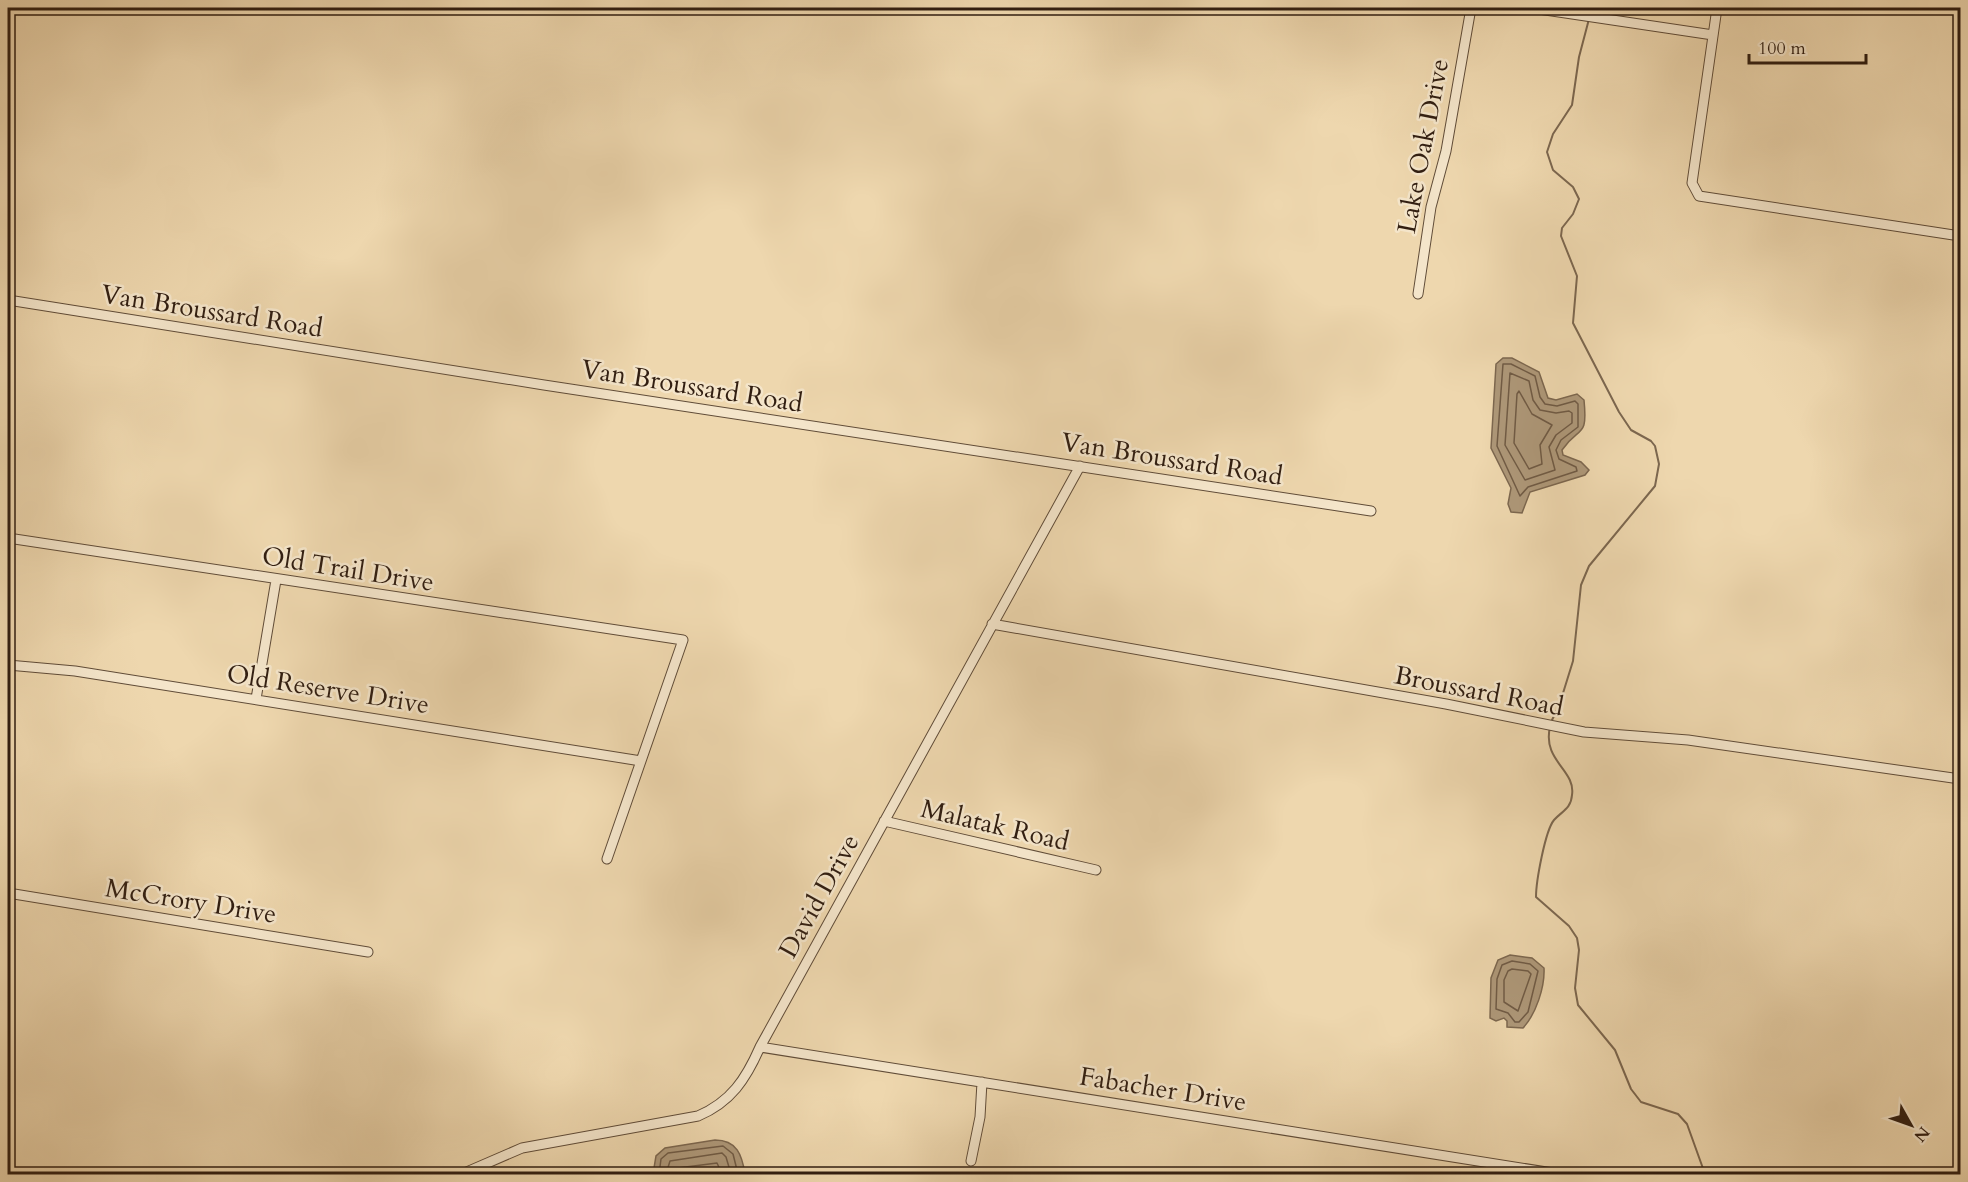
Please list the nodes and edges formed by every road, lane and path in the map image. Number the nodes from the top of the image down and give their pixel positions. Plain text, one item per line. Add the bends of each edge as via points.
1 (1471, 8) edge
2 (1532, 8) edge
3 (1716, 8) edge
4 (1713, 35) junction
5 (1960, 236) edge
6 (1418, 294) dead end
7 (8, 300) edge
8 (1080, 466) junction
9 (1371, 511) dead end
10 (8, 538) edge
11 (276, 580) junction
12 (992, 624) junction
13 (8, 665) edge
14 (256, 699) junction
15 (641, 761) junction
16 (1960, 778) edge
17 (884, 821) junction
18 (607, 859) dead end
19 (1096, 870) dead end
20 (8, 893) edge
21 (368, 952) dead end
22 (760, 1047) junction
23 (982, 1082) junction
24 (971, 1161) dead end
25 (462, 1174) edge
26 (1559, 1174) edge

1 - 6 street, Lake Oak Drive via 1446,151 1431,207
2 - 4 street
3 - 4 street
4 - 5 street via 1692,183 1695,192 1704,198
7 - 8 street, Van Broussard Road
8 - 9 street, Van Broussard Road
8 - 12 street, David Drive
10 - 11 street, Old Trail Drive
11 - 14 street
11 - 15 street, Old Trail Drive via 683,640
12 - 16 street, Broussard Road via 1446,704 1539,725 1688,740
12 - 17 street, David Drive
13 - 14 street, Old Reserve Drive via 75,671
14 - 15 street, Old Reserve Drive
15 - 18 street
17 - 19 street, Malatak Road
17 - 22 street, David Drive
20 - 21 street, McCrory Drive
22 - 23 street, Fabacher Drive
22 - 25 street, David Drive via 736,1090 707,1113 522,1148
23 - 24 street
23 - 26 street, Fabacher Drive

